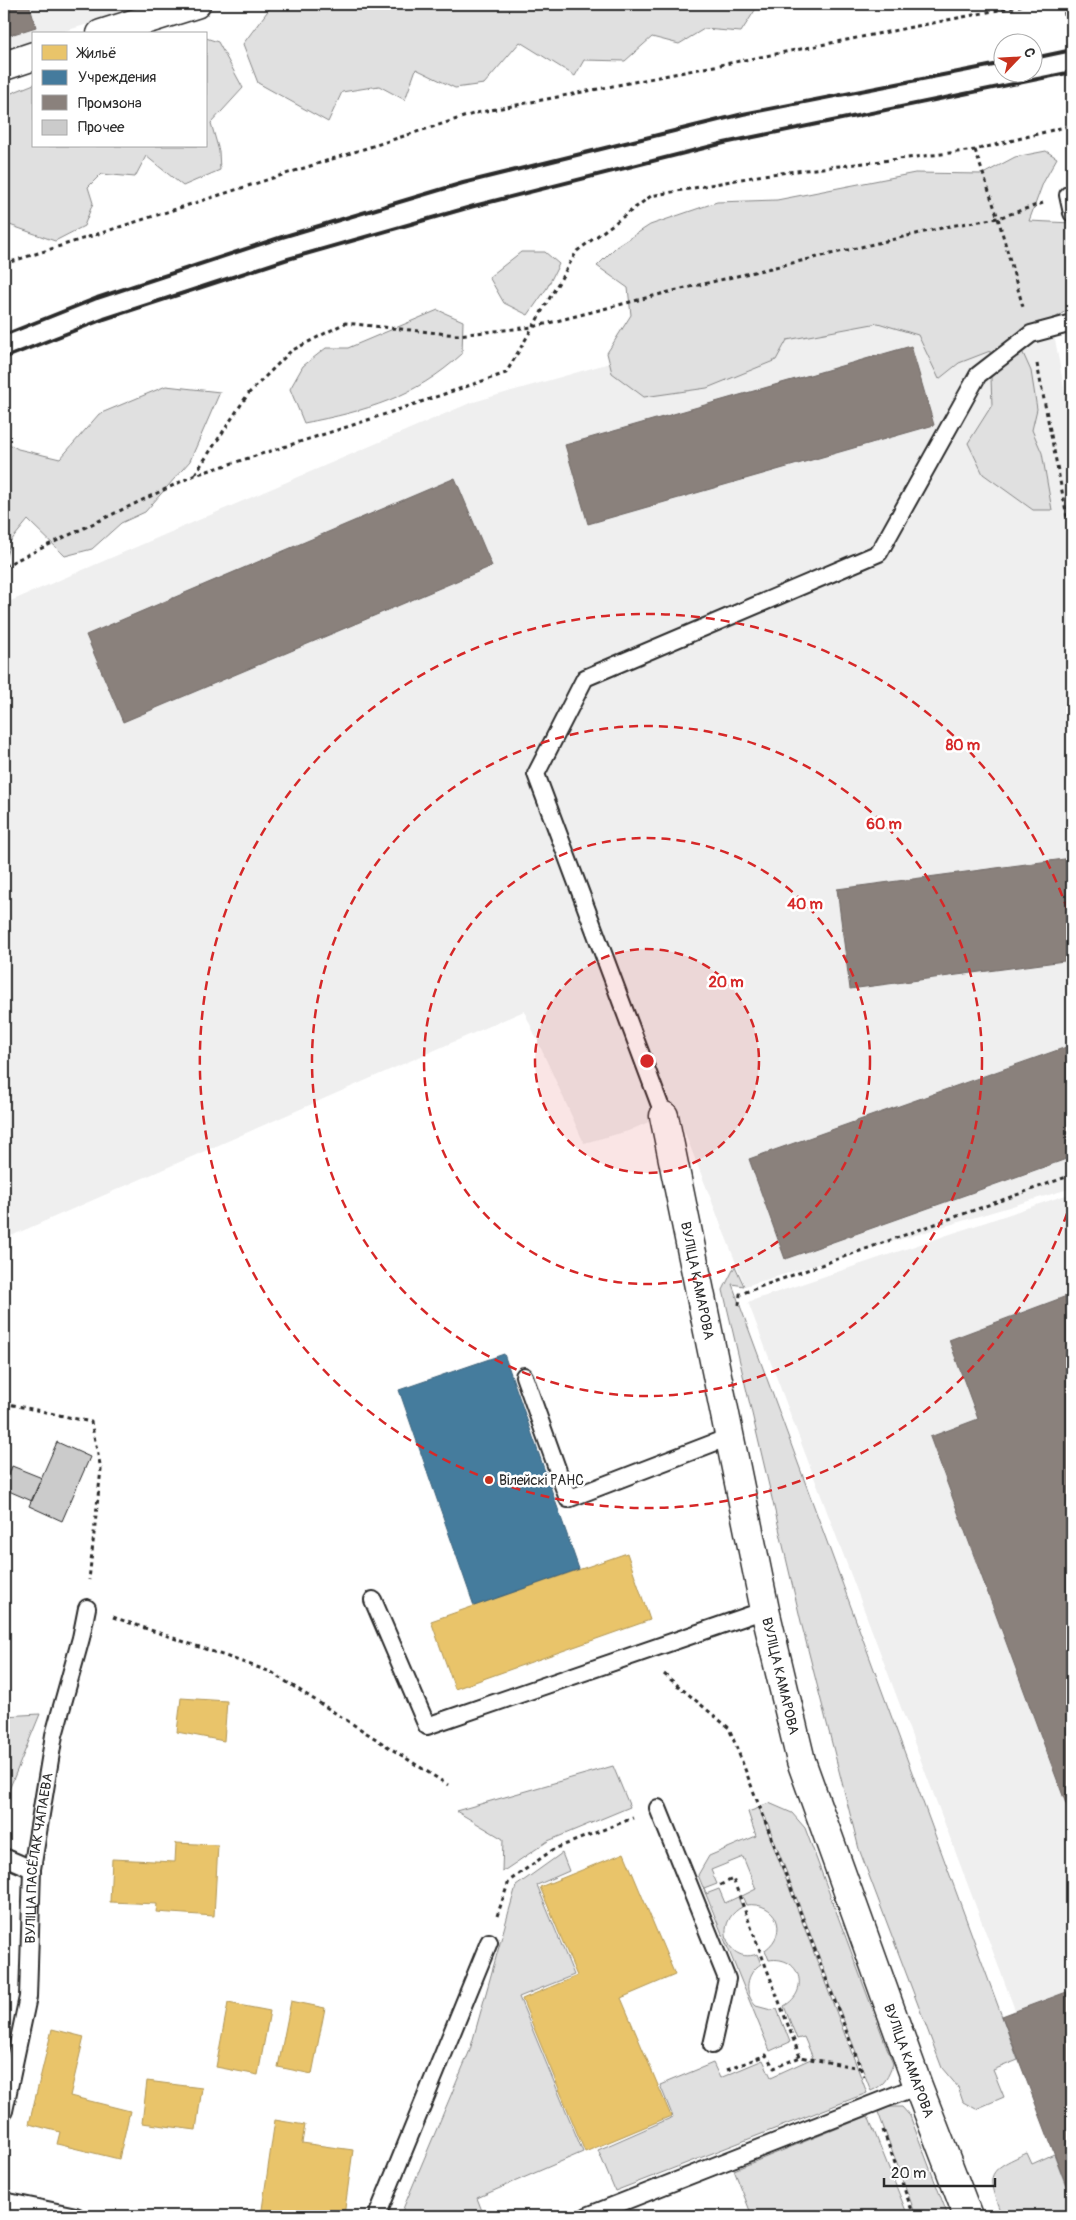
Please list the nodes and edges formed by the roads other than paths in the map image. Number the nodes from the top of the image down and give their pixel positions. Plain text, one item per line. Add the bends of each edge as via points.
1 (196, 4) edge
2 (107, 32) edge
3 (32, 57) edge
4 (4, 66) edge
5 (1068, 195) road end
6 (1072, 212) edge
7 (1072, 323) edge
8 (664, 1116) joint
9 (524, 1376) dead end
10 (729, 1437) junction
11 (374, 1600) dead end
12 (87, 1608) road end
13 (765, 1610) junction
14 (658, 1808) road end
15 (4, 1857) edge
16 (32, 1868) junction
17 (489, 1942) road end
18 (712, 2044) road end
19 (918, 2086) junction
20 (4, 2111) edge
21 (4, 2201) edge
22 (76, 2216) edge
23 (377, 2216) edge
24 (587, 2216) edge
25 (968, 2216) edge

1 - 2 street
3 - 4 street
5 - 6 lane
7 - 8 lane via 1031,334 978,376 880,553 585,678 536,774
8 - 10 street, ВУЛІЦА КАМАРОВА
9 - 10 lane via 568,1499
10 - 13 street, ВУЛІЦА КАМАРОВА
11 - 13 lane via 427,1726
12 - 16 lane, ВУЛІЦА ПАСЁЛАК ЧАПАЕВА via 54,1735
13 - 19 street, ВУЛІЦА КАМАРОВА via 801,1761
14 - 18 lane via 727,1979
15 - 16 lane
16 - 20 lane, ВУЛІЦА ПАСЁЛАК ЧАПАЕВА via 28,1997
17 - 23 lane
19 - 24 lane
19 - 25 street, ВУЛІЦА КАМАРОВА
21 - 22 lane

